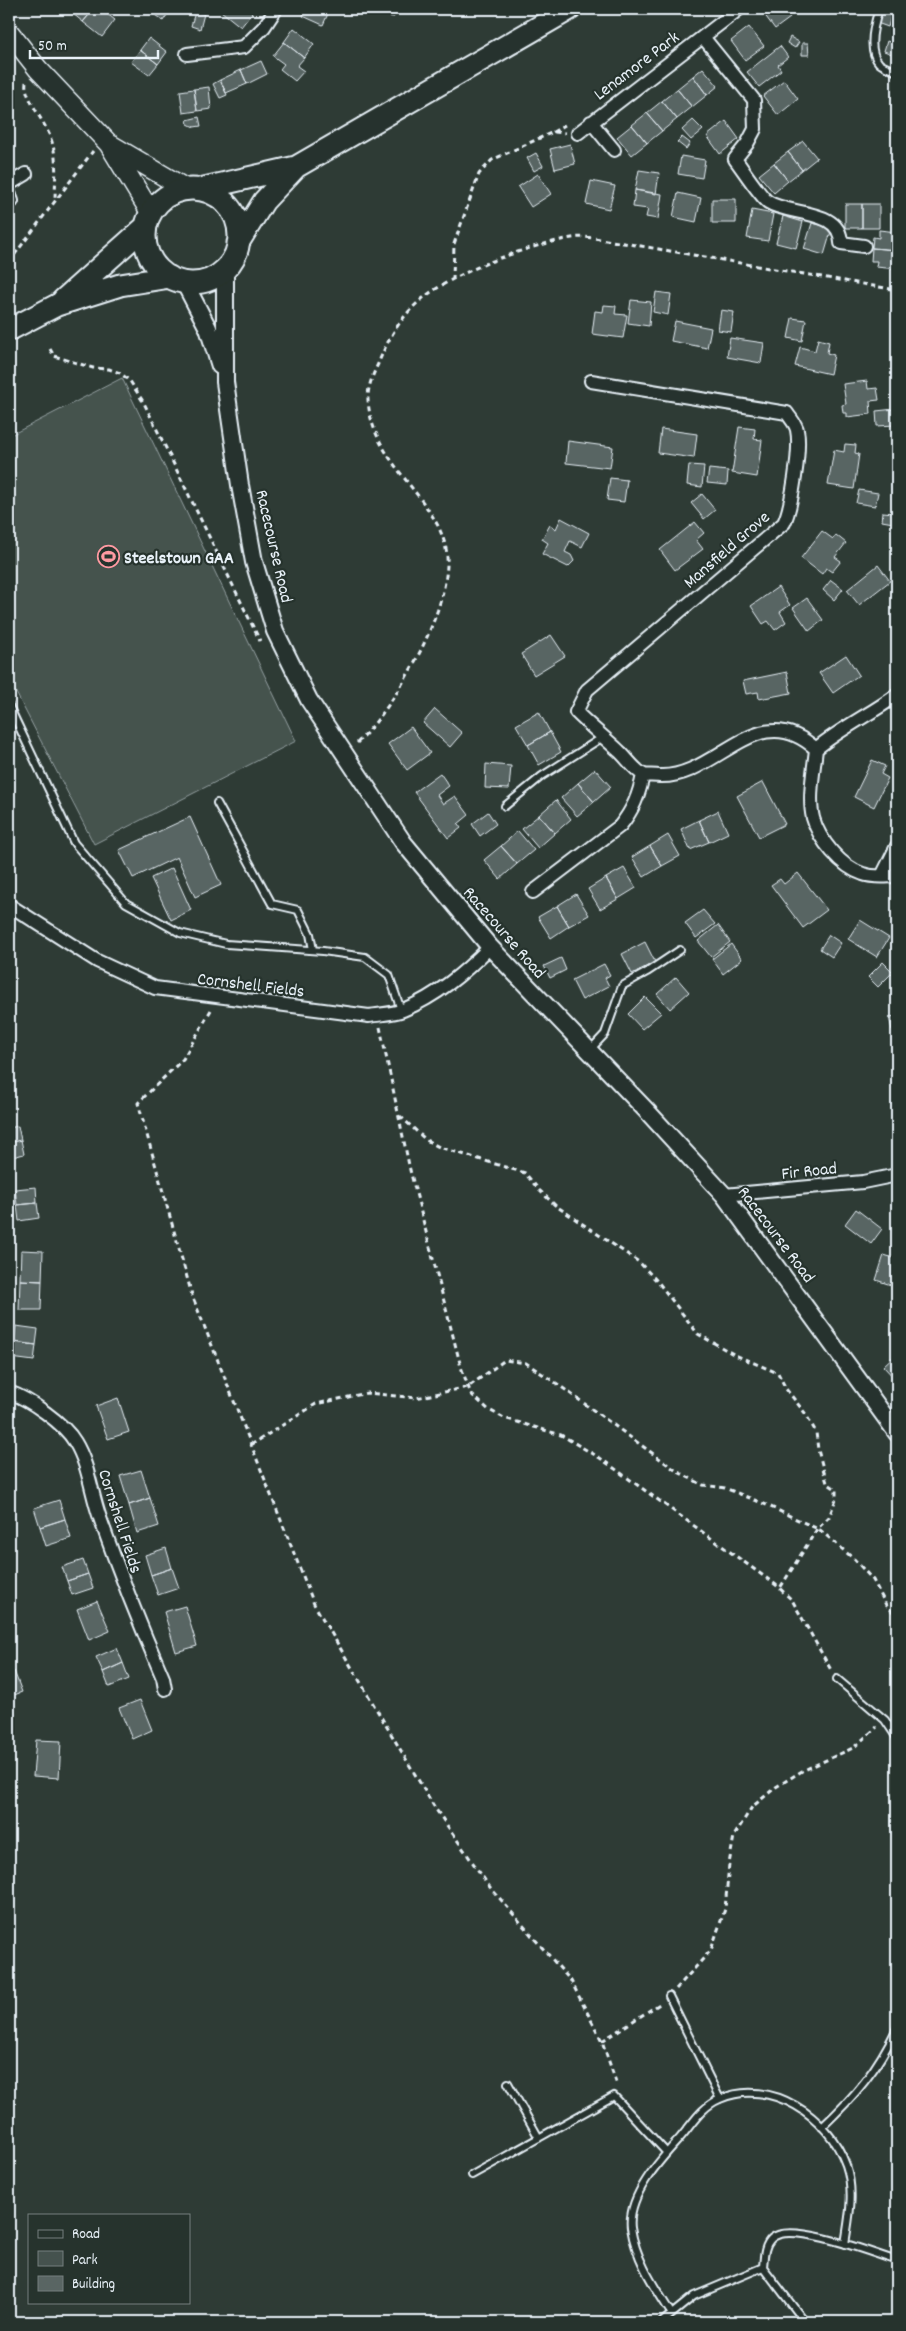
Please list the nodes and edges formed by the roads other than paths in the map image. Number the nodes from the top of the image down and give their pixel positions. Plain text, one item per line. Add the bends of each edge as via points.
1 (276, 9) edge
2 (570, 9) edge
3 (739, 9) edge
4 (879, 9) edge
5 (9, 32) edge
6 (702, 37) junction
7 (187, 54) dead end
8 (897, 72) edge
9 (591, 122) junction
10 (578, 133) road end
11 (106, 141) junction
12 (614, 150) dead end
13 (296, 167) junction
14 (26, 174) dead end
15 (9, 184) edge
16 (193, 189) junction
17 (148, 220) junction
18 (238, 243) junction
19 (864, 246) dead end
20 (225, 269) junction
21 (177, 280) junction
22 (57, 305) junction
23 (9, 330) edge
24 (592, 381) dead end
25 (225, 382) junction
26 (897, 695) edge
27 (9, 706) edge
28 (602, 737) junction
29 (816, 749) junction
30 (643, 775) junction
31 (217, 803) dead end
32 (505, 806) dead end
33 (897, 846) edge
34 (882, 876) junction
35 (897, 876) edge
36 (533, 892) dead end
37 (9, 905) edge
38 (490, 948) junction
39 (313, 950) junction
40 (680, 950) dead end
41 (402, 1010) junction
42 (590, 1051) junction
43 (897, 1175) edge
44 (724, 1195) junction
45 (9, 1392) edge
46 (897, 1433) edge
47 (837, 1679) road end
48 (164, 1689) dead end
49 (897, 1738) edge
50 (669, 1996) road end
51 (897, 2028) edge
52 (508, 2083) dead end
53 (720, 2099) junction
54 (822, 2127) junction
55 (539, 2138) junction
56 (666, 2152) junction
57 (472, 2175) dead end
58 (845, 2244) junction
59 (897, 2261) edge
60 (763, 2267) junction
61 (672, 2313) junction
62 (662, 2322) edge
63 (805, 2322) edge

1 - 7 street via 244,47
2 - 13 highway
3 - 6 street, Lenamore Park
4 - 8 lane via 873,35 874,55 880,64
5 - 11 main road via 38,69
6 - 9 street, Lenamore Park
6 - 19 street, Lenamore Park via 754,100 755,128 735,158 768,202 831,222 841,234 841,243
9 - 10 street, Lenamore Park
9 - 12 street, Lenamore Park
11 - 16 main road
11 - 17 main road
13 - 16 highway
13 - 18 highway via 264,201
14 - 15 street
16 - 17 highway via 172,193 160,201
16 - 18 highway via 214,194 226,203 238,228
17 - 21 highway via 145,242 149,256 158,269
17 - 22 highway
18 - 20 highway via 234,257
20 - 21 highway via 214,278 200,282
20 - 25 street, Racecourse Road
21 - 22 highway via 120,286
21 - 25 street, Racecourse Road via 208,328
22 - 23 highway
24 - 28 street, Mansfield Grove via 787,413 797,429 790,512 784,523 587,690 576,712
25 - 38 street, Racecourse Road via 254,562 275,630 309,700 403,842
26 - 29 street
27 - 39 lane via 74,843 126,903 180,933 226,944
28 - 30 street, Mansfield Grove
28 - 32 lane via 542,776
29 - 30 street via 805,739 787,731 768,732 751,736 684,772 664,776
29 - 34 street via 813,818 829,850 863,874
30 - 36 street via 640,793 620,826
31 - 39 lane via 272,904 298,910 310,934
33 - 34 street
34 - 35 street
37 - 41 street, Cornshell Fields via 97,961 155,988 369,1016
38 - 41 street, Cornshell Fields via 439,991
38 - 42 street, Racecourse Road
39 - 41 lane via 365,957 390,975
40 - 42 lane via 622,986 605,1034
42 - 44 street, Racecourse Road
43 - 44 street, Fir Road via 862,1182
44 - 46 street, Racecourse Road
45 - 48 street, Cornshell Fields via 51,1417 75,1441 127,1594 163,1678
47 - 49 lane via 885,1720
50 - 53 lane
51 - 54 lane via 884,2056 855,2096
52 - 55 lane
53 - 54 lane via 745,2093 774,2095 795,2105
53 - 56 lane via 698,2114
54 - 58 lane via 830,2135 848,2173 852,2196
55 - 56 lane via 614,2096
55 - 57 lane
56 - 61 lane via 658,2160 633,2207 631,2227 640,2262
58 - 59 lane
58 - 60 lane via 783,2232 771,2238 764,2253
60 - 61 lane via 694,2296
60 - 63 lane
61 - 62 lane

